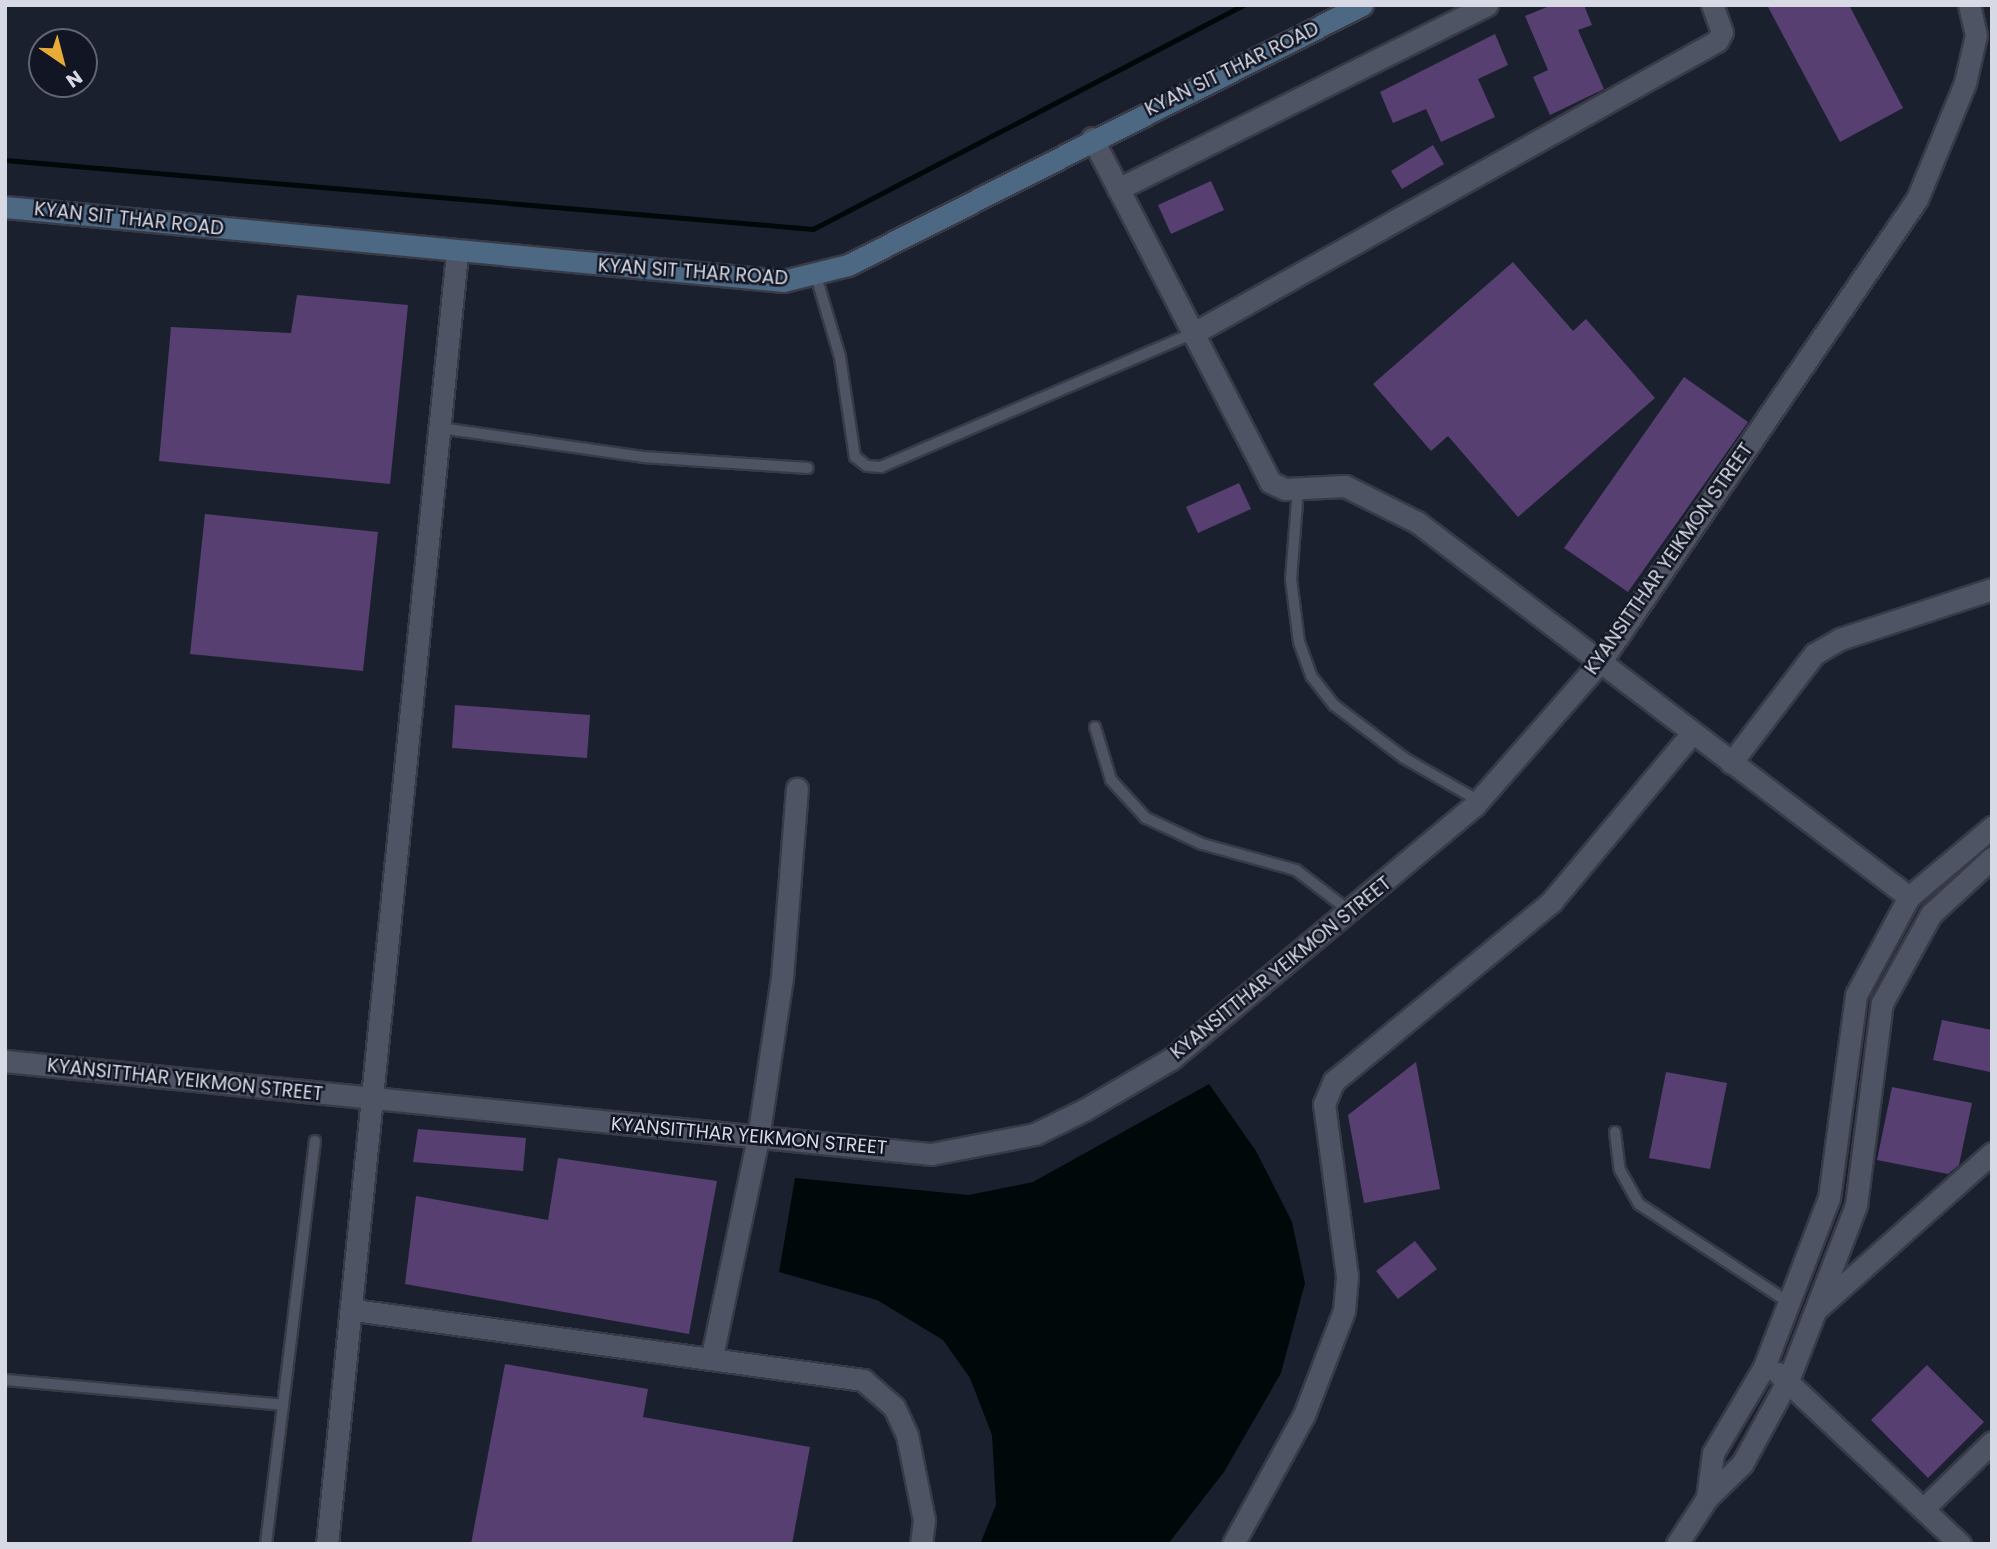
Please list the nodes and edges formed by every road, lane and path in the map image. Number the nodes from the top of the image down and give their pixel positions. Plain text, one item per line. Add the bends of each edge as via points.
1 (1362, 5) edge
2 (1486, 5) edge
3 (1712, 5) edge
4 (1969, 5) edge
5 (1092, 138) junction
6 (1118, 189) junction
7 (5, 207) edge
8 (457, 252) junction
9 (816, 276) junction
10 (1192, 334) junction
11 (440, 428) junction
12 (808, 468) dead end
13 (1298, 489) junction
14 (1992, 589) edge
15 (1601, 661) junction
16 (1095, 727) dead end
17 (1692, 733) junction
18 (1731, 763) junction
19 (797, 789) dead end
20 (1479, 801) junction
21 (1992, 827) edge
22 (1991, 859) edge
23 (1909, 897) junction
24 (1351, 912) junction
25 (5, 1061) edge
26 (376, 1100) junction
27 (1615, 1132) dead end
28 (758, 1138) junction
29 (315, 1141) dead end
30 (1992, 1153) edge
31 (1788, 1302) junction
32 (354, 1310) junction
33 (1814, 1311) junction
34 (712, 1356) junction
35 (1764, 1367) junction
36 (1789, 1378) junction
37 (5, 1380) edge
38 (283, 1405) junction
39 (1992, 1442) edge
40 (1707, 1497) junction
41 (1924, 1508) junction
42 (266, 1544) edge
43 (327, 1544) edge
44 (920, 1544) edge
45 (1233, 1544) edge
46 (1677, 1544) edge
47 (1960, 1544) edge

1 - 5 main road, KYAN SIT THAR ROAD
2 - 6 street
3 - 10 street via 1722,32 1717,41
4 - 15 street, KYANSITTHAR YEIKMON STREET via 1976,36 1965,83 1917,200
5 - 6 street
5 - 9 main road, KYAN SIT THAR ROAD
6 - 10 street
7 - 8 main road, KYAN SIT THAR ROAD
8 - 9 main road, KYAN SIT THAR ROAD via 783,281
8 - 11 street
9 - 10 lane via 840,357 855,457 867,466 881,467
10 - 13 street via 1270,482
11 - 12 lane via 643,457
11 - 26 street
13 - 15 street via 1345,486 1417,522
13 - 20 lane via 1291,579 1299,642 1312,677 1334,705 1404,758
14 - 18 street via 1814,654
15 - 17 street
15 - 20 street, KYANSITTHAR YEIKMON STREET
16 - 24 lane via 1111,780 1146,818 1202,844 1296,870
17 - 18 street
17 - 45 street via 1552,901 1334,1081 1324,1104 1347,1276 1344,1311 1304,1415
18 - 23 street
19 - 28 street via 782,978
20 - 24 street, KYANSITTHAR YEIKMON STREET
21 - 23 street
22 - 33 street via 1931,914 1882,1003 1856,1205
23 - 31 street via 1856,995 1829,1198
24 - 28 street, KYANSITTHAR YEIKMON STREET via 1171,1059 1035,1135 931,1154
25 - 26 street, KYANSITTHAR YEIKMON STREET
26 - 28 street, KYANSITTHAR YEIKMON STREET
26 - 32 street
27 - 31 lane via 1619,1170 1639,1204
28 - 34 street
29 - 38 lane
30 - 33 street
31 - 35 street
32 - 34 street
32 - 43 street
33 - 36 street
34 - 44 street via 863,1380 894,1407 916,1473 924,1520
35 - 36 street
35 - 40 street via 1713,1453
36 - 40 street via 1742,1464
36 - 41 street
37 - 38 lane
38 - 42 lane
39 - 41 street
40 - 46 street
41 - 47 street

